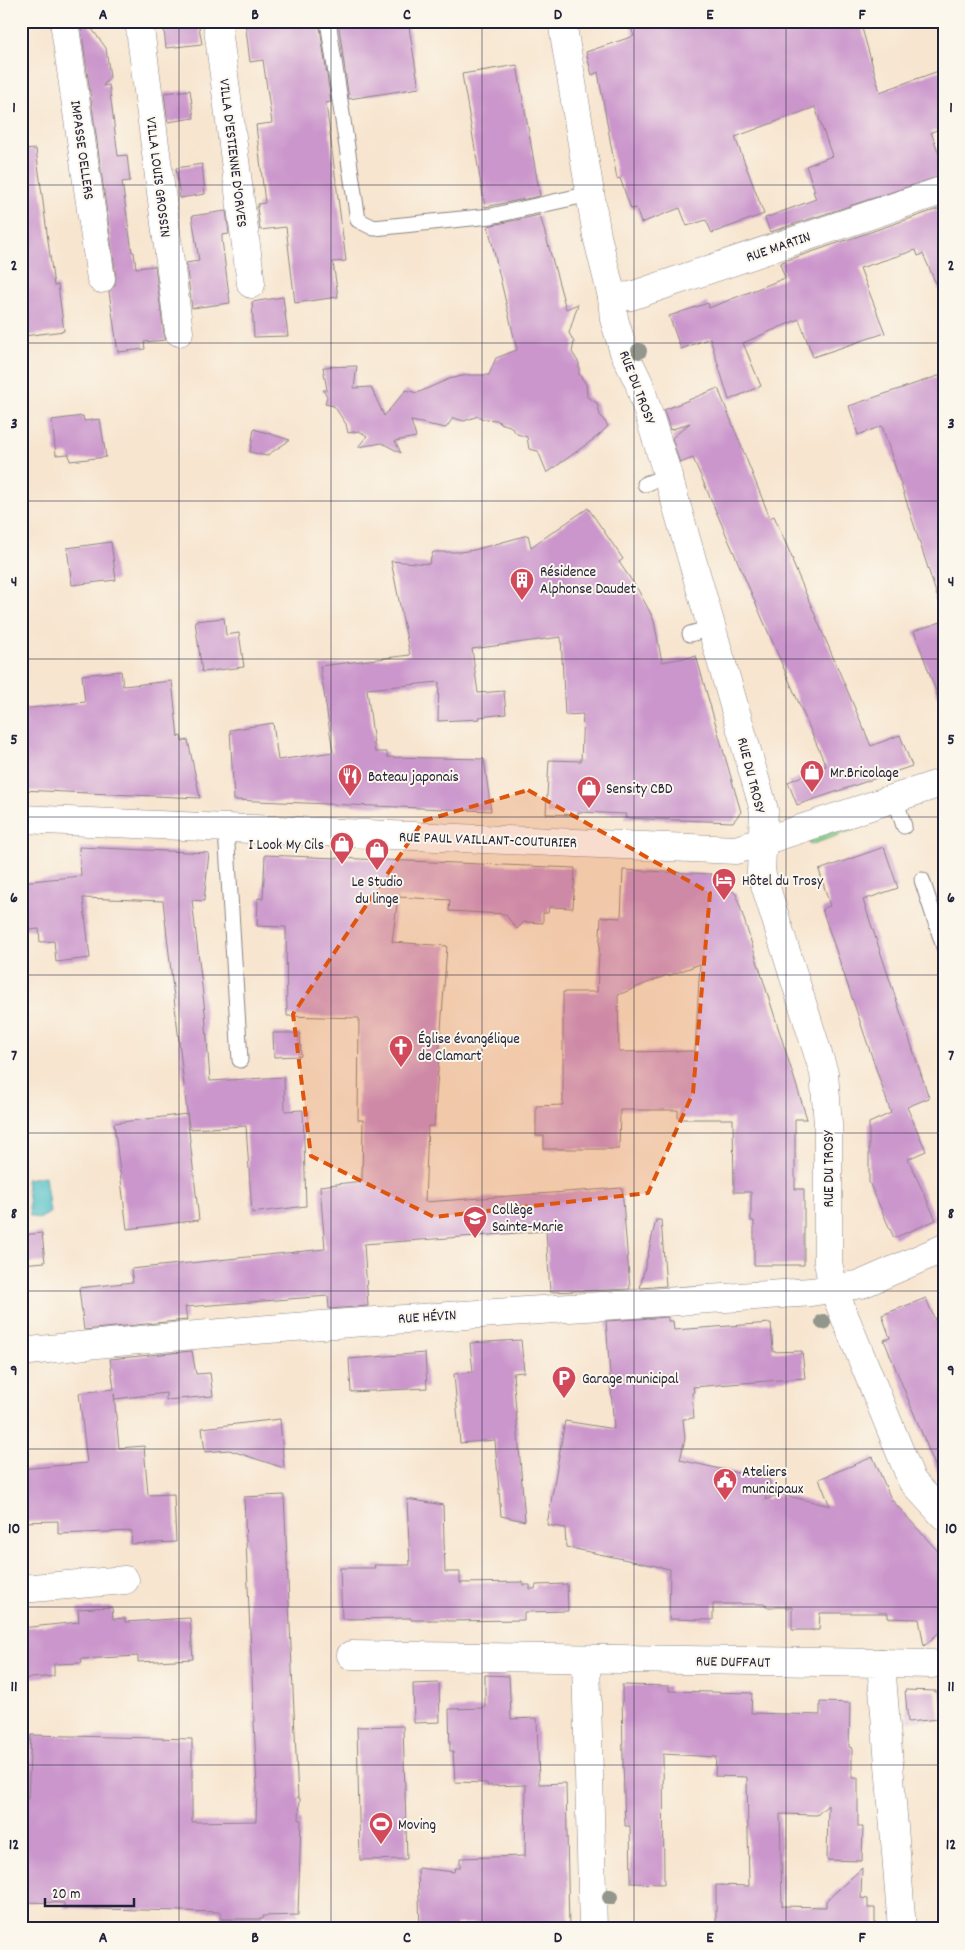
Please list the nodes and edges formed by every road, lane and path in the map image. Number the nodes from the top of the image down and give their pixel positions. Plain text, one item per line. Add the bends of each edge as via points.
1 (64, 21) edge
2 (139, 21) edge
3 (216, 21) edge
4 (328, 21) edge
5 (562, 21) edge
6 (944, 190) edge
7 (590, 194) junction
8 (101, 279) dead end
9 (251, 284) dead end
10 (612, 297) junction
11 (179, 332) dead end
12 (944, 782) edge
13 (895, 798) junction
14 (21, 819) edge
15 (904, 826) dead end
16 (226, 829) junction
17 (762, 842) junction
18 (922, 880) dead end
19 (944, 946) edge
20 (240, 1060) dead end
21 (944, 1248) edge
22 (833, 1288) junction
23 (21, 1352) edge
24 (944, 1516) edge
25 (125, 1580) dead end
26 (21, 1589) edge
27 (351, 1654) dead end
28 (586, 1660) junction
29 (881, 1663) junction
30 (932, 1664) dead end
31 (592, 1929) edge
32 (902, 1929) edge

1 - 8 street, IMPASSE OELLERS
2 - 11 street, VILLA LOUIS GROSSIN
3 - 9 street, VILLA D'ESTIENNE D'ORVES
4 - 7 lane via 358,220 374,228 492,216
5 - 7 street, RUE DU TROSY
6 - 10 street, RUE MARTIN via 631,296
7 - 10 street, RUE DU TROSY
10 - 17 street, RUE DU TROSY via 624,352 639,383 657,480 701,631 764,810
12 - 13 street, RUE PAUL VAILLANT-COUTURIER
13 - 15 lane
13 - 17 street, RUE PAUL VAILLANT-COUTURIER
14 - 16 street, RUE PAUL VAILLANT-COUTURIER
16 - 17 street, RUE PAUL VAILLANT-COUTURIER via 736,850
16 - 20 lane
17 - 22 street, RUE DU TROSY via 761,872 826,1080 828,1262
18 - 19 lane
21 - 22 street, RUE HÉVIN via 862,1284
22 - 23 street, RUE HÉVIN via 796,1294 226,1331
22 - 24 street, RUE DU TROSY via 912,1481
25 - 26 street
27 - 28 street, RUE DUFFAUT
28 - 29 street, RUE DUFFAUT
28 - 31 street
29 - 30 street, RUE DUFFAUT
29 - 32 street

